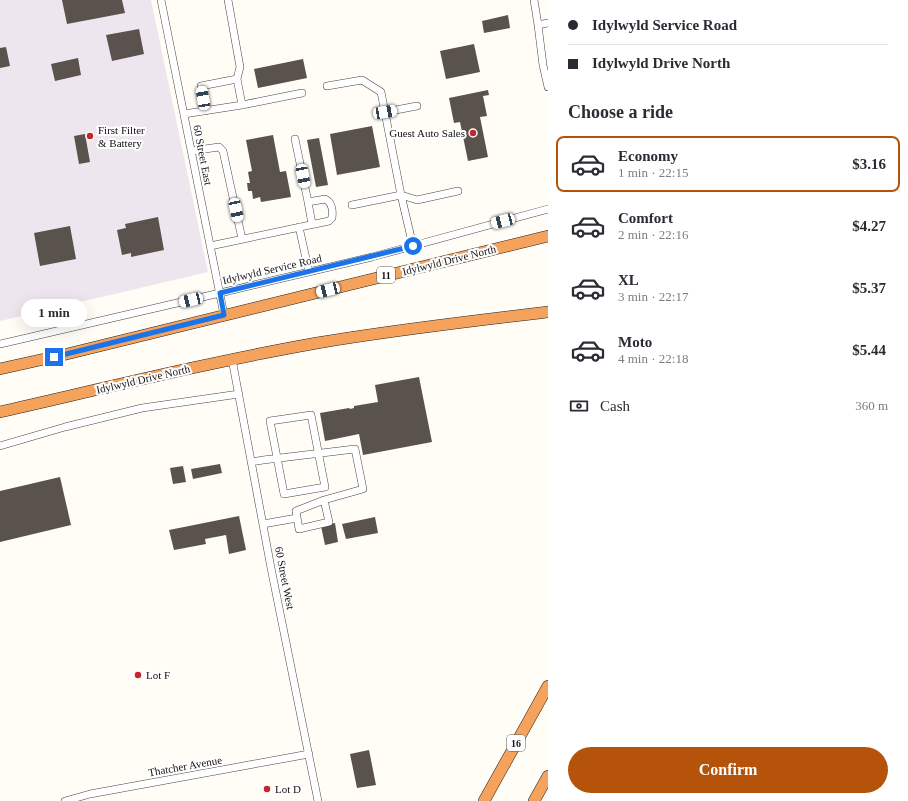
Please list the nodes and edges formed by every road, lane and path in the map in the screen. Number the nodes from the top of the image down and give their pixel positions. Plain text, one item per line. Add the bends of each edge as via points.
1 (161, 0) edge
2 (228, 0) edge
3 (534, 0) edge
4 (548, 23) edge
5 (538, 25) junction
6 (237, 79) junction
7 (327, 86) dead end
8 (548, 87) edge
9 (302, 93) dead end
10 (242, 105) junction
11 (417, 106) dead end
12 (205, 111) junction
13 (385, 112) junction
14 (184, 114) junction
15 (295, 139) dead end
16 (191, 151) junction
17 (458, 191) dead end
18 (401, 195) junction
19 (308, 202) junction
20 (352, 205) dead end
21 (548, 209) edge
22 (312, 224) junction
23 (299, 227) junction
24 (548, 236) edge
25 (242, 239) junction
26 (210, 246) junction
27 (413, 246) junction
28 (309, 272) junction
29 (220, 293) junction
30 (548, 312) edge
31 (224, 315) junction
32 (0, 344) edge
33 (232, 359) junction
34 (0, 370) edge
35 (238, 394) junction
36 (0, 412) edge
37 (0, 446) edge
38 (318, 453) junction
39 (277, 458) junction
40 (251, 462) junction
41 (325, 487) junction
42 (326, 499) junction
43 (297, 518) junction
44 (263, 524) junction
45 (548, 686) edge
46 (309, 754) junction
47 (548, 776) edge
48 (65, 801) edge
49 (318, 801) edge
50 (484, 801) edge
51 (534, 801) edge

1 - 14 street, 60 Street East
2 - 6 street via 240,67
3 - 5 street
4 - 5 street
5 - 8 street
6 - 10 street
6 - 12 street via 201,86
7 - 13 street via 362,80 381,92
9 - 10 street
10 - 12 street
11 - 13 street
12 - 14 street
13 - 18 street
14 - 16 street, 60 Street East
15 - 19 street
16 - 25 street via 220,147 223,151
16 - 26 street, 60 Street East
17 - 18 street via 417,200
18 - 20 street
18 - 27 street
19 - 22 street
19 - 22 street via 328,200 333,213 329,221
21 - 27 street, Idylwyld Service Road
22 - 23 street
23 - 25 street
23 - 28 street
24 - 31 highway, Idylwyld Drive North / 11
25 - 26 street
26 - 29 street, 60 Street East
27 - 28 street, Idylwyld Service Road
28 - 29 street, Idylwyld Service Road
29 - 31 street, 60 Street East
29 - 32 street, Idylwyld Service Road
30 - 33 highway, Idylwyld Drive North via 395,331
31 - 34 highway, Idylwyld Drive North / 11
33 - 35 street, 60 Street West
33 - 36 highway, Idylwyld Drive North
35 - 37 street via 142,408
35 - 40 street, 60 Street West
38 - 39 street
38 - 39 street via 311,415 270,421
38 - 41 street
38 - 42 street via 354,449 363,489
39 - 40 street
39 - 41 street via 284,494
40 - 44 street, 60 Street West
41 - 42 street
42 - 43 street via 296,511
42 - 43 street via 328,522 300,529
43 - 44 street
44 - 46 street, 60 Street West
45 - 50 highway, 16
46 - 48 street, Thatcher Avenue via 90,794
46 - 49 street, 60 Street West
47 - 51 highway

